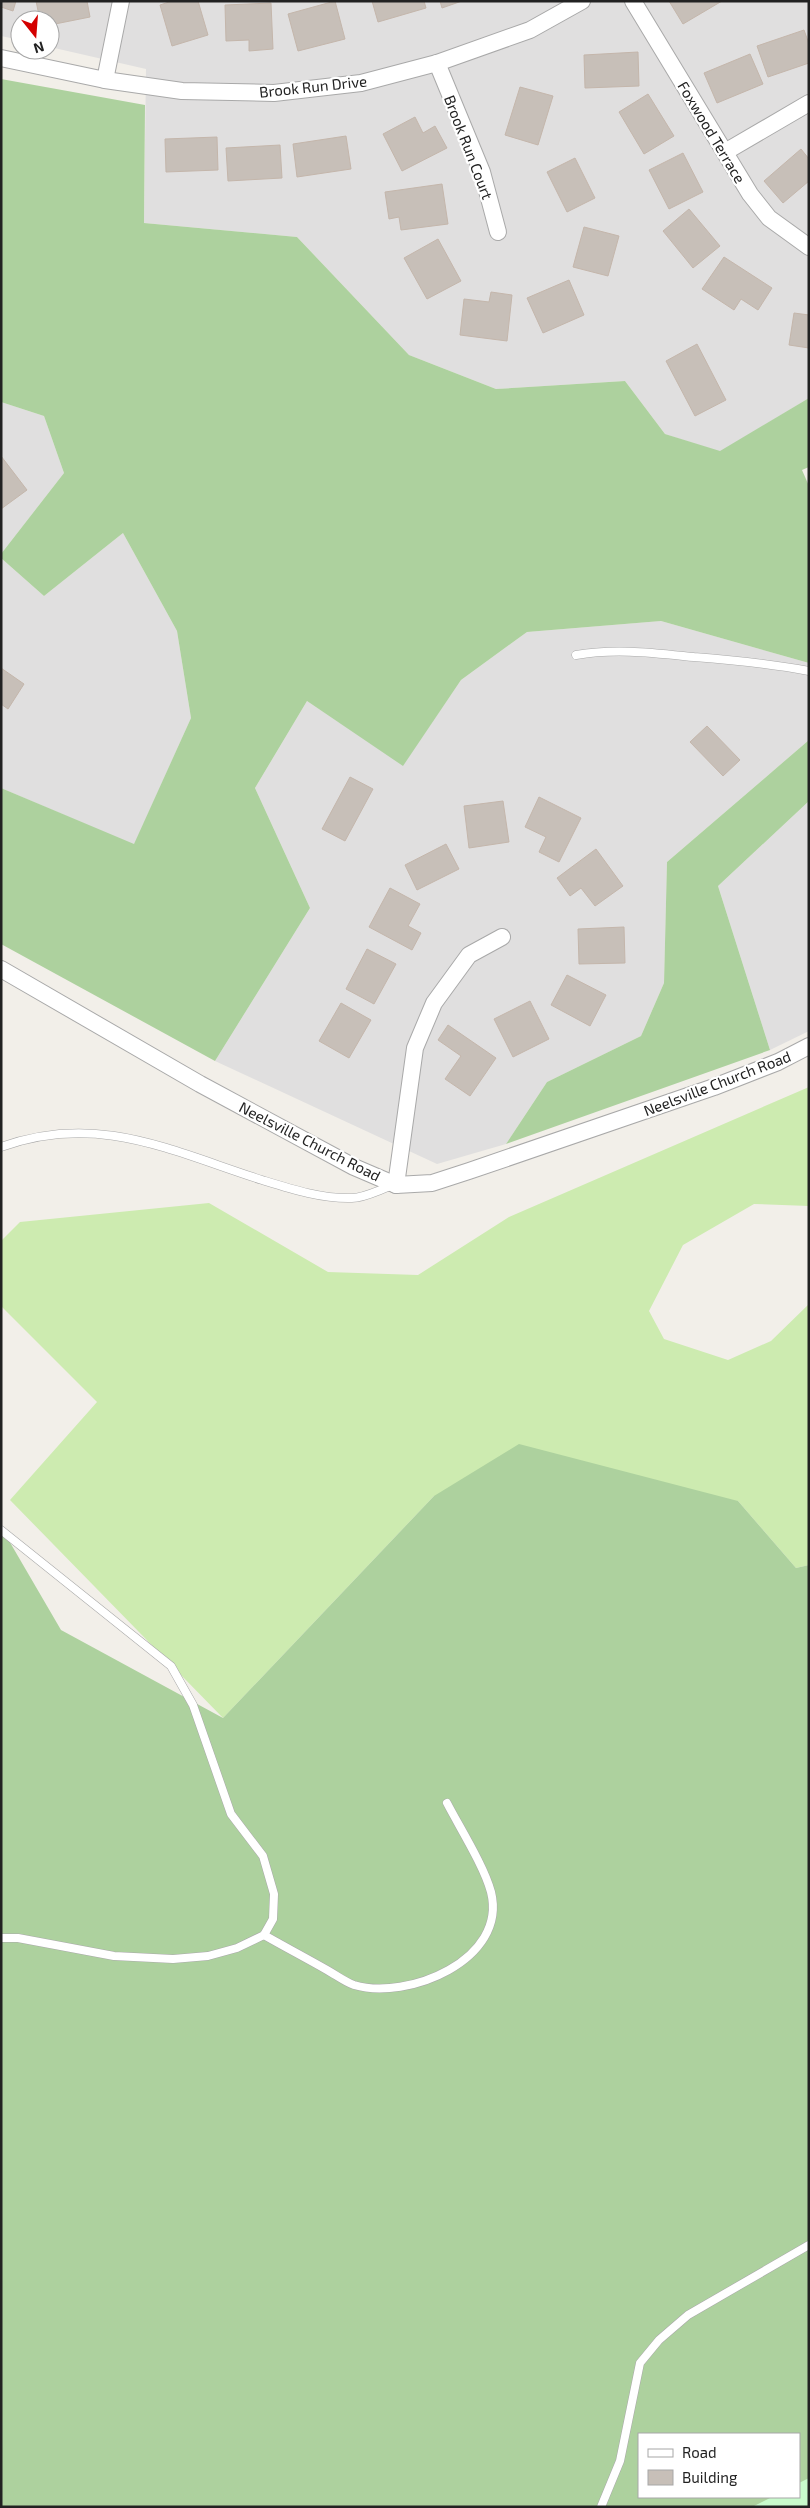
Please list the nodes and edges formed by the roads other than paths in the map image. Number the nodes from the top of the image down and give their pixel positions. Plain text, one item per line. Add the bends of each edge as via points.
1 (120, 1) edge
2 (582, 1) edge
3 (633, 1) edge
4 (1, 58) edge
5 (437, 64) junction
6 (105, 80) junction
7 (809, 103) edge
8 (725, 152) junction
9 (498, 232) dead end
10 (809, 247) edge
11 (576, 655) dead end
12 (809, 671) edge
13 (502, 937) dead end
14 (1, 969) edge
15 (809, 1046) edge
16 (1, 1147) edge
17 (396, 1184) junction
18 (1, 1530) edge
19 (447, 1803) dead end
20 (264, 1935) junction
21 (1, 1938) edge
22 (809, 2245) edge
23 (601, 2507) edge

1 - 6 street
2 - 5 street, Brook Run Drive via 530,30
3 - 8 street, Foxwood Terrace
4 - 6 street, Brook Run Drive
5 - 6 street, Brook Run Drive via 361,83 274,93 182,91
5 - 9 street, Brook Run Court via 482,172
7 - 8 street
8 - 10 street, Foxwood Terrace via 769,218
11 - 12 lane via 602,650 632,650
13 - 17 street via 469,955 430,1012 415,1048
14 - 17 street, Neelsville Church Road via 200,1084 354,1167
15 - 17 street, Neelsville Church Road via 714,1087 478,1168 432,1183
16 - 17 lane via 24,1139 66,1132 103,1133 142,1140 299,1192 353,1198
18 - 20 lane via 149,1646 171,1666 183,1684 232,1814 263,1856 270,1874 274,1894 273,1919
19 - 20 lane via 491,1892 492,1917 482,1940 464,1962 401,1988 377,1989 353,1984
20 - 21 lane via 208,1956 173,1959 114,1956 18,1938
22 - 23 lane via 688,2315 659,2340 640,2363 620,2461

